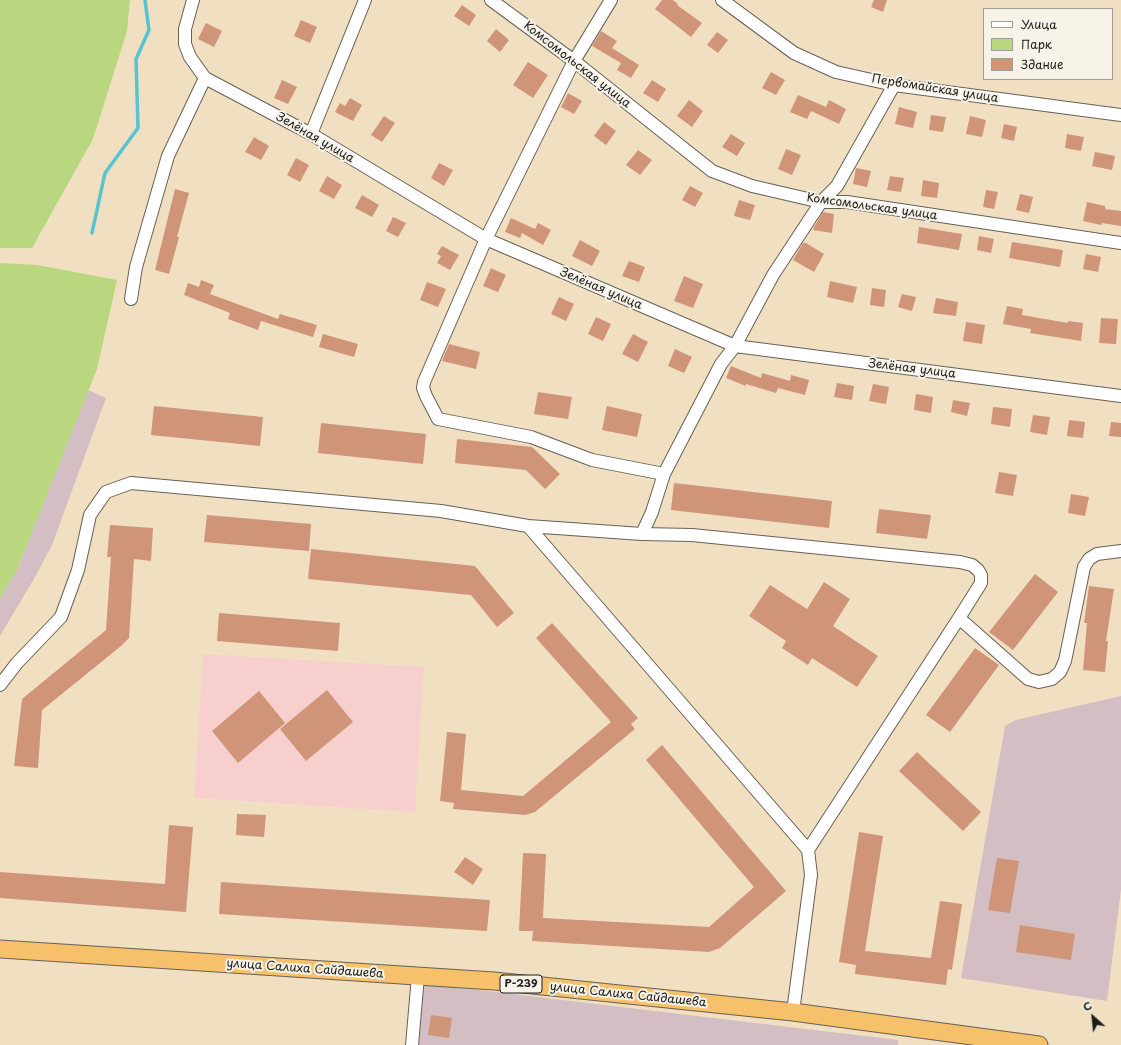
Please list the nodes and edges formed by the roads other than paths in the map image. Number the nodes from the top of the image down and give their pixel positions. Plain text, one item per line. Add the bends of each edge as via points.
1 (193, 0) edge
2 (365, 0) edge
3 (491, 0) edge
4 (611, 0) edge
5 (722, 0) edge
6 (574, 61) junction
7 (205, 78) junction
8 (894, 85) junction
9 (1121, 115) edge
10 (311, 134) junction
11 (821, 202) junction
12 (486, 239) junction
13 (1121, 243) edge
14 (131, 299) dead end
15 (734, 346) junction
16 (1121, 396) edge
17 (664, 474) junction
18 (528, 526) junction
19 (642, 534) junction
20 (1121, 551) edge
21 (959, 618) junction
22 (0, 685) edge
23 (808, 850) junction
24 (0, 949) edge
25 (418, 976) junction
26 (793, 1012) junction
27 (412, 1045) edge
28 (1039, 1045) edge

1 - 7 street, Зелёная улица via 185,29 185,44 190,58
2 - 10 street
3 - 6 street, Комсомольская улица
4 - 6 street
5 - 8 street, Первомайская улица via 794,53 836,72
6 - 11 street, Комсомольская улица via 712,171 752,186
6 - 12 street
7 - 10 street, Зелёная улица
7 - 14 street via 168,156 136,267
8 - 9 street, Первомайская улица
8 - 11 street via 837,186
10 - 12 street, Зелёная улица
11 - 13 street, Комсомольская улица via 847,202
11 - 15 street via 773,275
12 - 15 street, Зелёная улица
12 - 17 street via 424,382 426,396 438,419 531,437 592,460
15 - 16 street, Зелёная улица
15 - 17 street via 721,364
17 - 19 street
18 - 19 street
18 - 22 street via 441,510 131,483 106,492 90,514 78,570 61,617 17,663
18 - 23 street
19 - 21 street via 700,535 972,565 981,575 981,584
20 - 21 street via 1097,554 1089,559 1084,567 1065,661 1060,672 1052,679 1039,682 1028,679
21 - 23 street
23 - 26 street via 811,876
24 - 25 highway, улица Салиха Сайдашева / Р-239
25 - 26 highway, улица Салиха Сайдашева / Р-239
25 - 27 street
26 - 28 highway, улица Салиха Сайдашева / Р-239

